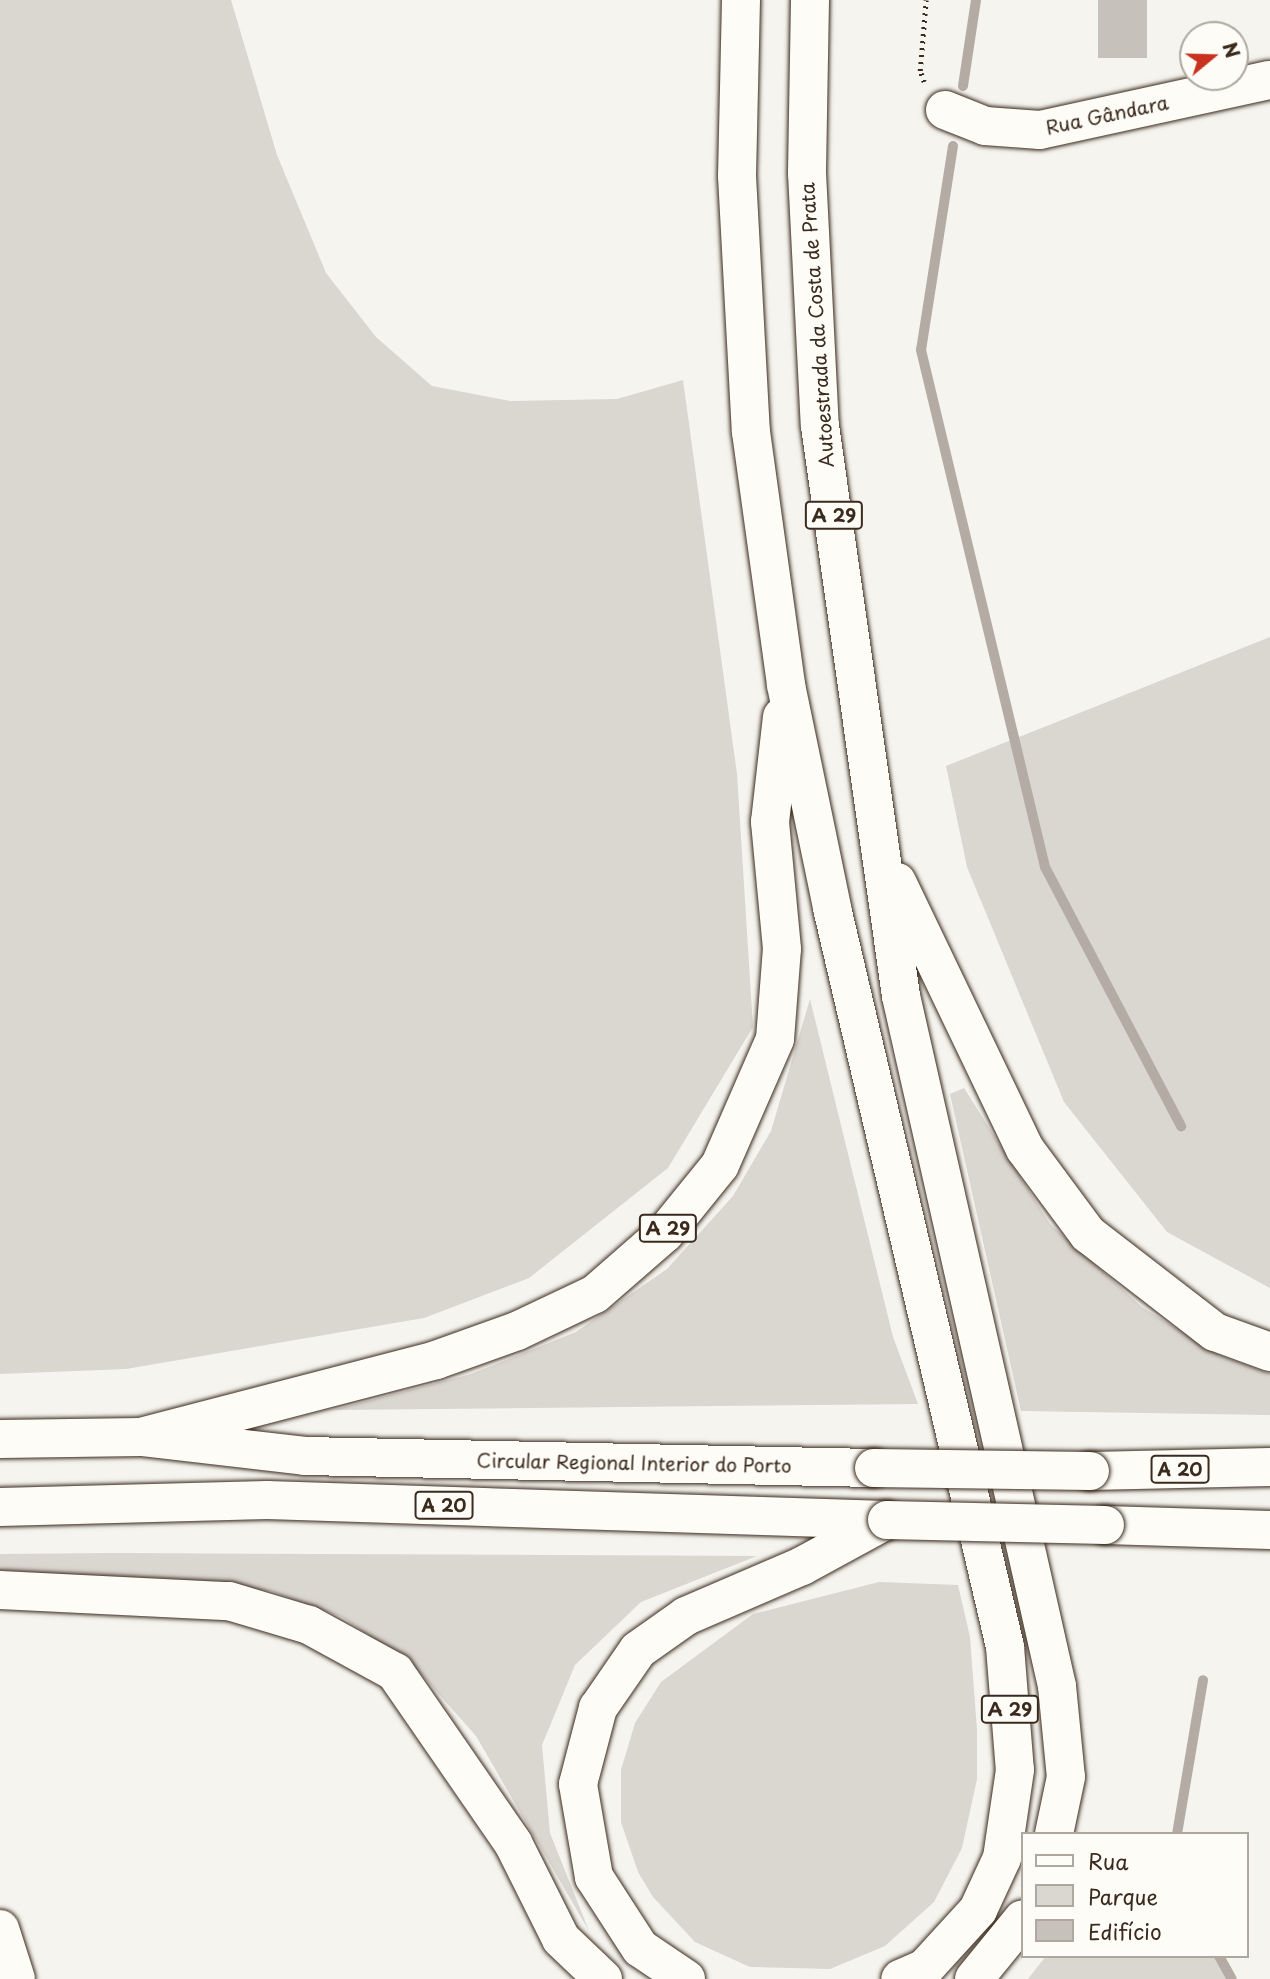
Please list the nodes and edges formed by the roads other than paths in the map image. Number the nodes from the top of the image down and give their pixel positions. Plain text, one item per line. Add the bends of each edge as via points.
1 (741, 0) edge
2 (810, 0) edge
3 (1270, 80) edge
4 (944, 110) road end
5 (786, 685) junction
6 (884, 855) junction
7 (1270, 1352) edge
8 (141, 1437) junction
9 (0, 1439) edge
10 (1270, 1466) edge
11 (0, 1507) edge
12 (887, 1520) junction
13 (1270, 1530) edge
14 (0, 1590) edge
15 (1054, 1832) edge
16 (1021, 1921) edge
17 (0, 1929) edge
18 (16, 1979) edge
19 (603, 1979) edge
20 (686, 1979) edge
21 (900, 1979) edge
22 (974, 1979) edge

1 - 5 main road, A 29 via 737,176 751,432
2 - 6 main road, Autoestrada da Costa de Prata / A 29 via 807,173 820,426
3 - 4 main road, Rua Gândara via 1040,130 985,126
5 - 8 main road, A 29 via 770,822 782,949 775,1038 720,1165 664,1233 595,1294 517,1331 436,1360
5 - 21 main road, A 29 via 832,908 1005,1647 1014,1770 1002,1858 978,1910 925,1968
6 - 7 main road, A 29 via 1025,1149 1087,1234 1215,1332
6 - 15 main road, A 29 via 901,996 1057,1686 1066,1777
8 - 9 main road, Circular Regional Interior do Porto / A 20
8 - 10 main road, Circular Regional Interior do Porto / A 20, bridge via 305,1456 1090,1471
11 - 12 main road, A 20 via 267,1500
12 - 13 main road, A 20, bridge
12 - 20 main road via 803,1566 685,1616 638,1650 598,1708 578,1784 594,1877 640,1948
14 - 19 main road via 229,1601 309,1625 395,1672 513,1843 561,1939
16 - 22 main road
17 - 18 main road

